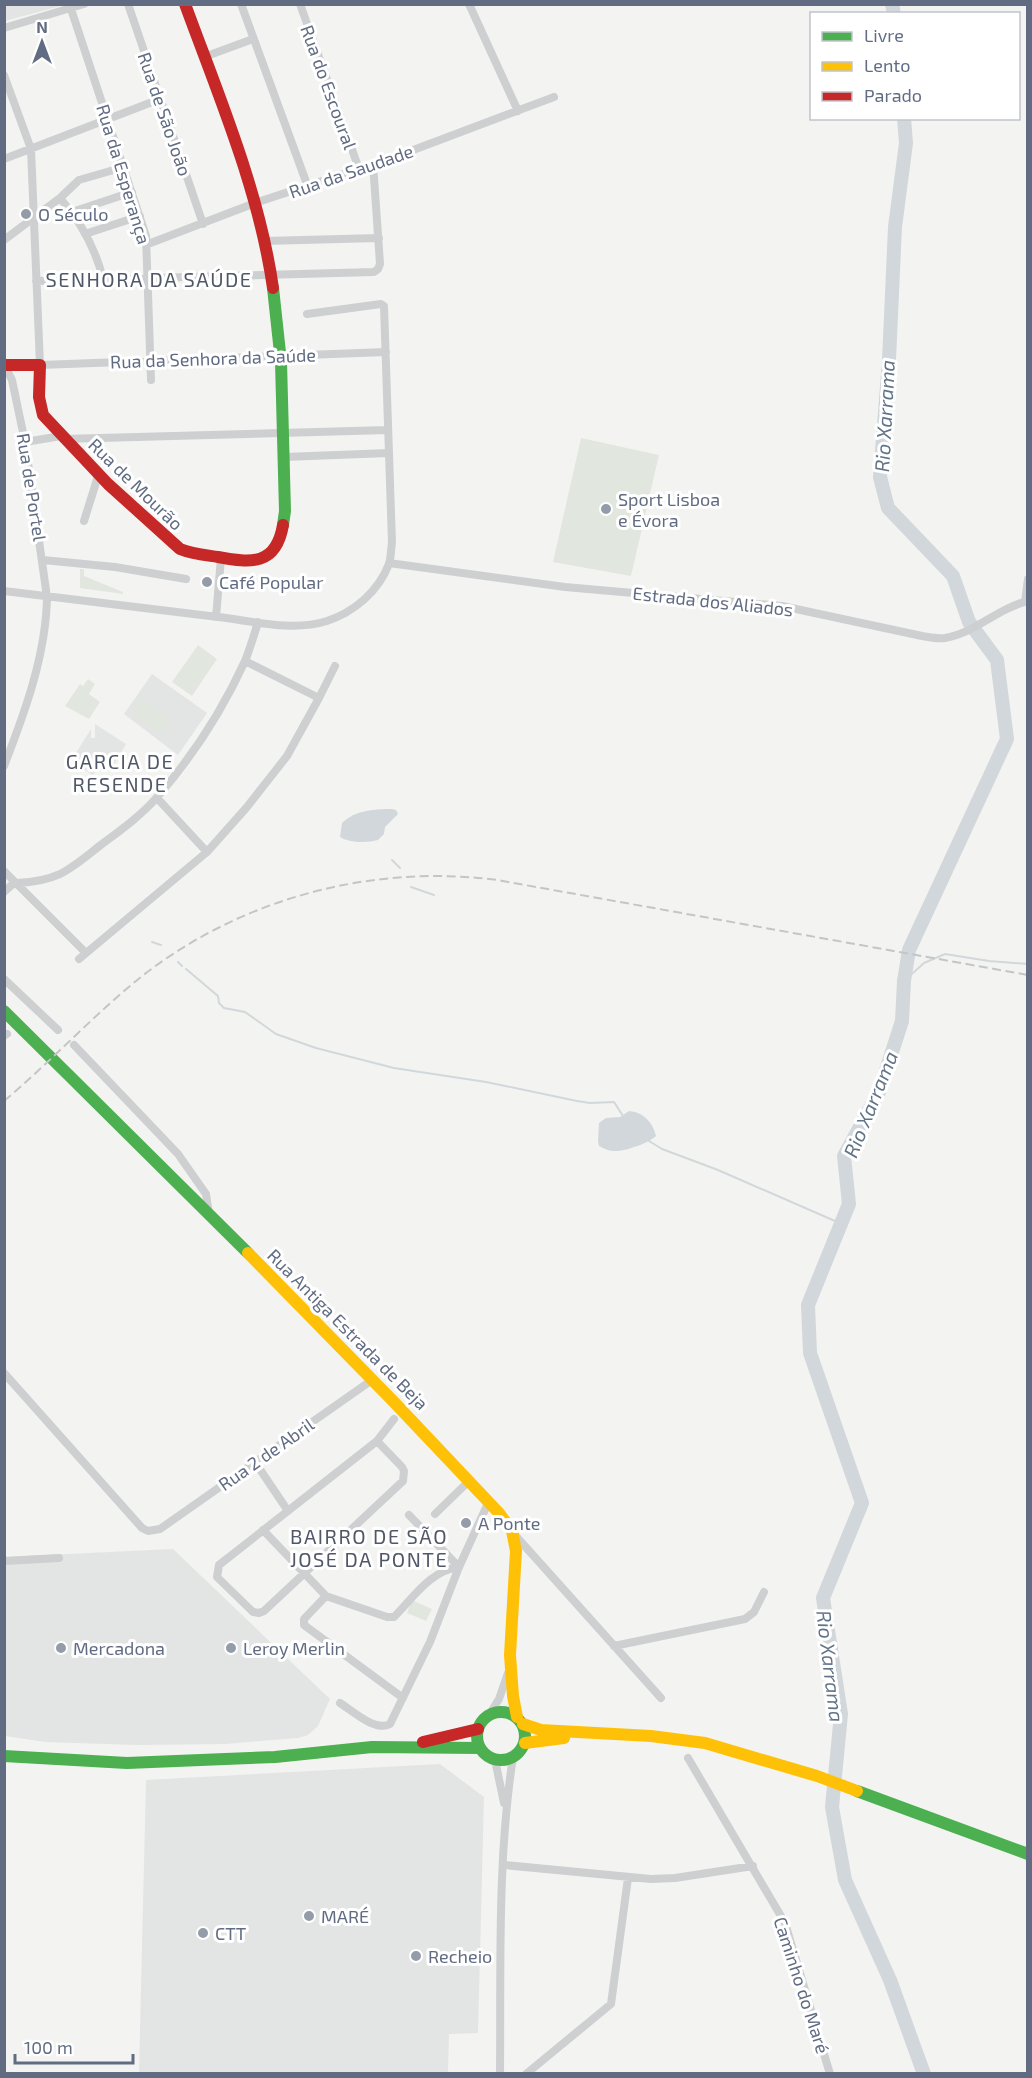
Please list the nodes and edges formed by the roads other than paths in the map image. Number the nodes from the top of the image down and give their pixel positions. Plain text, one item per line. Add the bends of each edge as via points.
1 (84, 4) edge
2 (128, 4) edge
3 (185, 4) edge
4 (241, 4) edge
5 (300, 4) edge
6 (469, 4) edge
7 (70, 9) junction
8 (4, 28) edge
9 (253, 39) junction
10 (204, 57) junction
11 (4, 75) edge
12 (554, 97) dead end
13 (160, 99) junction
14 (518, 111) junction
15 (107, 119) junction
16 (31, 149) junction
17 (4, 159) edge
18 (374, 163) junction
19 (124, 167) junction
20 (359, 169) junction
21 (308, 187) junction
22 (132, 192) junction
23 (60, 198) junction
24 (255, 203) junction
25 (72, 212) junction
26 (140, 216) junction
27 (33, 219) junction
28 (203, 224) junction
29 (85, 234) junction
30 (380, 238) junction
31 (4, 240) edge
32 (264, 241) junction
33 (148, 244) junction
34 (271, 275) junction
35 (149, 278) junction
36 (103, 279) junction
37 (36, 281) junction
38 (307, 314) dead end
39 (386, 352) junction
40 (280, 356) junction
41 (152, 360) junction
42 (40, 365) junction
43 (5, 366) edge
44 (151, 380) dead end
45 (388, 430) junction
46 (283, 434) junction
47 (62, 437) junction
48 (26, 442) junction
49 (389, 453) junction
50 (284, 457) junction
51 (99, 473) junction
52 (84, 522) dead end
53 (221, 558) junction
54 (43, 560) junction
55 (389, 563) junction
56 (186, 579) dead end
57 (1028, 579) edge
58 (4, 591) edge
59 (47, 597) junction
60 (1026, 601) edge
61 (216, 617) junction
62 (258, 622) junction
63 (245, 661) junction
64 (335, 666) dead end
65 (319, 698) junction
66 (4, 766) edge
67 (157, 798) junction
68 (207, 852) junction
69 (4, 871) edge
70 (16, 883) junction
71 (4, 892) edge
72 (86, 953) junction
73 (79, 959) dead end
74 (4, 979) edge
75 (4, 1011) edge
76 (58, 1030) dead end
77 (74, 1045) dead end
78 (210, 1215) junction
79 (4, 1373) edge
80 (372, 1380) junction
81 (393, 1401) junction
82 (394, 1419) junction
83 (413, 1421) junction
84 (377, 1442) junction
85 (255, 1462) junction
86 (470, 1480) junction
87 (489, 1501) junction
88 (288, 1511) junction
89 (435, 1514) dead end
90 (410, 1515) dead end
91 (263, 1530) junction
92 (512, 1532) junction
93 (59, 1558) dead end
94 (4, 1561) edge
95 (459, 1567) junction
96 (303, 1574) junction
97 (764, 1592) dead end
98 (326, 1596) junction
99 (614, 1646) junction
100 (510, 1670) junction
101 (403, 1698) junction
102 (661, 1698) dead end
103 (340, 1703) dead end
104 (489, 1715) junction
105 (520, 1720) junction
106 (478, 1729) junction
107 (601, 1734) junction
108 (525, 1743) junction
109 (407, 1746) junction
110 (480, 1748) junction
111 (4, 1754) edge
112 (513, 1758) junction
113 (688, 1758) dead end
114 (495, 1760) junction
115 (505, 1809) junction
116 (1028, 1854) edge
117 (504, 1865) junction
118 (753, 1866) junction
119 (628, 1878) junction
120 (500, 2073) edge
121 (526, 2073) edge
122 (830, 2073) edge

1 - 7 street
2 - 13 street, Rua de São João
3 - 10 street, Rua de Mourão
4 - 9 street
5 - 20 street, Rua do Escoural
6 - 14 street
7 - 8 street
7 - 15 street, Rua da Esperança
9 - 10 street
9 - 21 street
10 - 24 street, Rua de Mourão
11 - 16 street
12 - 14 street, Rua da Saudade
13 - 15 street
13 - 28 street, Rua de São João
14 - 18 street, Rua da Saudade
15 - 16 street
15 - 19 street, Rua da Esperança
16 - 17 street
16 - 27 street
18 - 20 street, Rua da Saudade
18 - 30 street
19 - 22 street, Rua da Esperança
19 - 23 street via 79,180
20 - 21 street, Rua da Saudade
21 - 24 street, Rua da Saudade
22 - 25 street
22 - 26 street, Rua da Esperança
23 - 25 street
23 - 27 street
24 - 28 street, Rua da Saudade
24 - 32 street, Rua de Mourão
25 - 29 street
26 - 29 street
26 - 33 street, Rua da Esperança
27 - 31 street
27 - 37 street
28 - 33 street, Rua da Saudade
29 - 36 street
30 - 32 street
30 - 34 street via 380,264 374,272
32 - 34 street, Rua de Mourão
33 - 35 street, Rua da Esperança
34 - 35 street
34 - 40 street, Rua de Mourão
35 - 36 street
35 - 41 street, Rua da Esperança
36 - 37 street
37 - 42 street
38 - 39 street via 381,304
39 - 40 street, Rua da Senhora da Saúde
39 - 45 street
40 - 41 street, Rua da Senhora da Saúde
40 - 46 street, Rua de Mourão
41 - 42 street, Rua da Senhora da Saúde
41 - 44 street, Rua da Esperança
42 - 43 street
42 - 47 street, Rua de Mourão via 42,413
43 - 48 street, Rua de Portel
45 - 46 street
45 - 49 street
46 - 47 street
46 - 50 street, Rua de Mourão
47 - 48 street
47 - 51 street, Rua de Mourão
48 - 54 street, Rua de Portel
49 - 50 street
49 - 55 street
50 - 53 street, Rua de Mourão via 284,522 277,549 266,559
51 - 52 street
51 - 53 street, Rua de Mourão via 174,545
53 - 61 street
54 - 56 street, Rua de Portel
54 - 59 street, Rua de Portel
55 - 60 street, Estrada dos Aliados via 565,587 782,606 943,639 965,633 1003,609
55 - 62 street via 378,584 346,613 303,626
57 - 60 street
58 - 59 street
59 - 61 street
59 - 66 street, Rua de Portel via 37,670
61 - 62 street
62 - 63 street
63 - 65 street
63 - 67 street via 196,746
64 - 65 street
65 - 68 street via 287,756
67 - 68 street
67 - 70 street via 61,875
68 - 72 street
69 - 70 street
70 - 71 street
70 - 72 street
72 - 73 street
74 - 76 street
75 - 78 street
77 - 78 street, Rua Antiga Estrada de Beja via 178,1154 206,1194
78 - 80 street, Rua Antiga Estrada de Beja
79 - 85 street, Rua 2 de Abril via 148,1531 160,1529
80 - 81 street, Rua Antiga Estrada de Beja
80 - 85 street, Rua 2 de Abril
81 - 82 street
81 - 83 street, Rua Antiga Estrada de Beja
82 - 83 street
82 - 84 street
83 - 86 street, Rua Antiga Estrada de Beja
84 - 88 street
84 - 96 street via 402,1467 403,1481
85 - 88 street
86 - 87 street, Rua Antiga Estrada de Beja
86 - 89 street
87 - 92 street, Rua Antiga Estrada de Beja
87 - 95 street
88 - 91 street
90 - 95 street
91 - 96 street
91 - 96 street via 219,1565 217,1577 253,1612 259,1613
92 - 99 street
92 - 100 street, Rua Antiga Estrada de Beja via 516,1562
93 - 94 street
95 - 98 street via 429,1580 391,1618
95 - 101 street
96 - 98 street
97 - 99 street via 754,1612 745,1619
98 - 101 street via 304,1619 304,1625
99 - 102 street
100 - 104 street
100 - 105 street, Rua Antiga Estrada de Beja via 511,1696
101 - 103 street via 386,1726 372,1723
104 - 105 street via 503,1712
104 - 106 street
105 - 107 street via 541,1730
105 - 108 street
106 - 109 street
106 - 110 street
107 - 108 street
107 - 116 street via 705,1743 770,1760
108 - 112 street
109 - 110 street
109 - 111 street via 210,1761 127,1763
110 - 114 street
112 - 114 street
112 - 115 street
113 - 118 street, Caminho do Maré
114 - 115 street
115 - 117 street
117 - 119 street
117 - 120 street
118 - 119 street via 675,1878
118 - 122 street, Caminho do Maré via 785,1923
119 - 121 street via 611,2004

